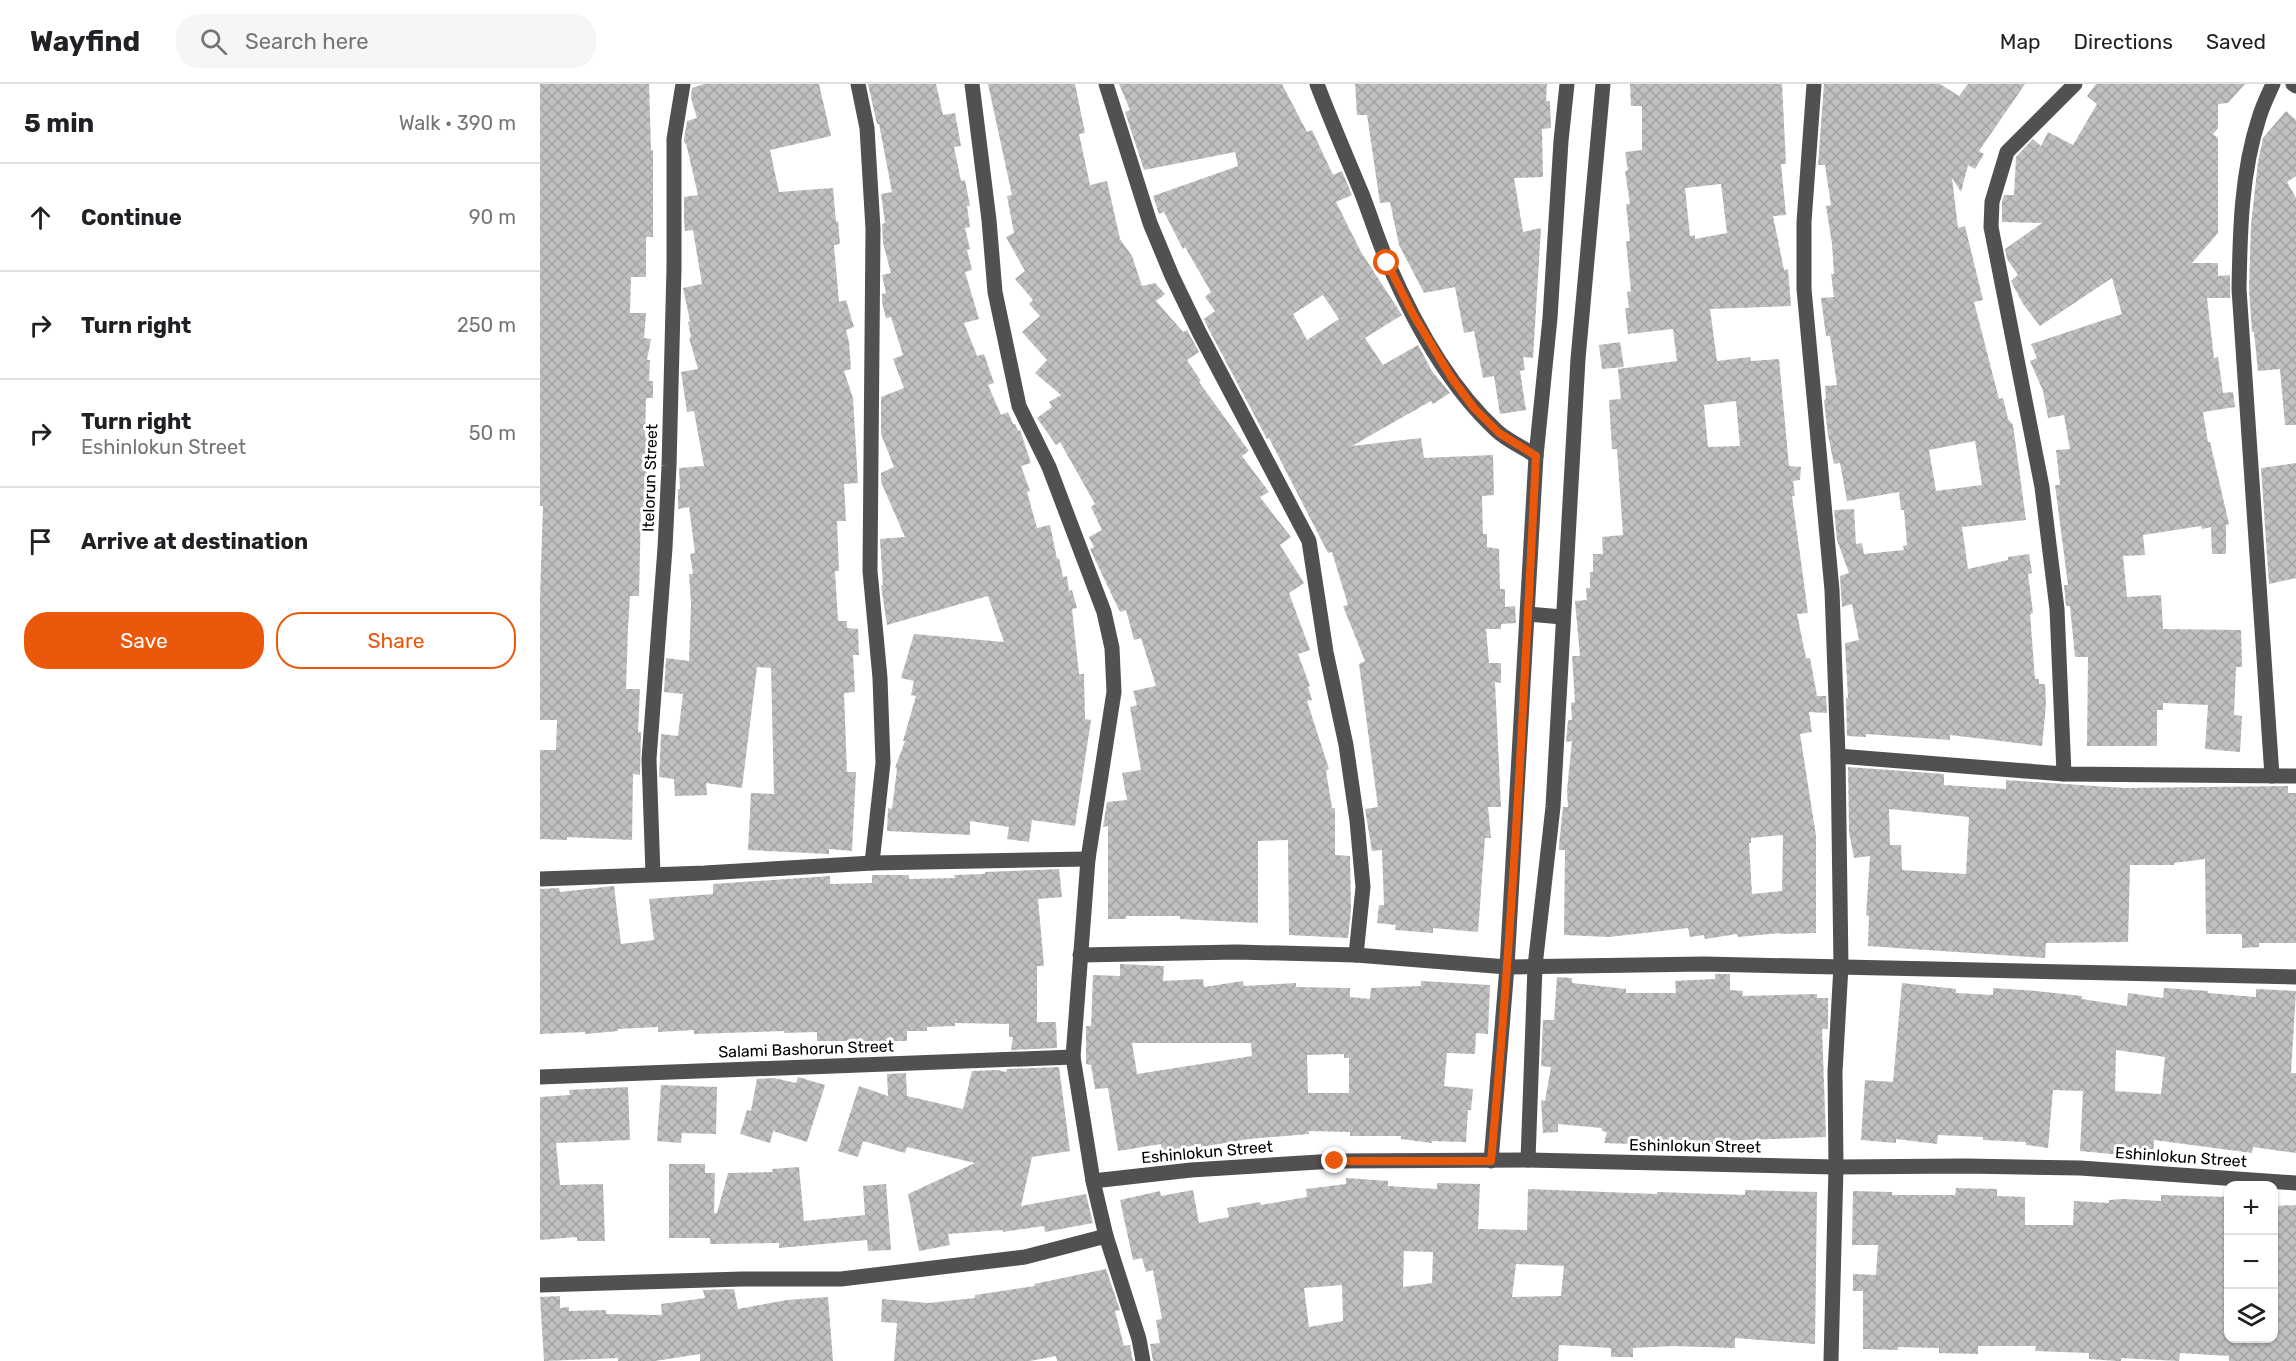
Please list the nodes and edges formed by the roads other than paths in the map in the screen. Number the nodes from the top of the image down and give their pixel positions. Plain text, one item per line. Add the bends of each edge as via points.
1 (683, 84) edge
2 (858, 84) edge
3 (972, 84) edge
4 (1106, 84) edge
5 (1317, 84) edge
6 (1567, 84) edge
7 (1603, 84) edge
8 (1814, 84) edge
9 (2075, 84) edge
10 (2273, 84) edge
11 (1536, 456) junction
12 (1528, 614) junction
13 (1562, 617) junction
14 (1839, 756) junction
15 (2064, 774) junction
16 (2272, 776) junction
17 (2296, 776) edge
18 (1088, 860) junction
19 (872, 863) junction
20 (652, 874) junction
21 (540, 879) edge
22 (1080, 955) junction
23 (1356, 955) junction
24 (1535, 966) junction
25 (1841, 966) junction
26 (1507, 968) junction
27 (2296, 977) edge
28 (1073, 1057) junction
29 (540, 1077) edge
30 (1528, 1160) junction
31 (1491, 1161) junction
32 (1836, 1167) junction
33 (1093, 1181) junction
34 (2296, 1183) edge
35 (1106, 1236) junction
36 (540, 1285) edge
37 (1143, 1361) edge
38 (1831, 1361) edge

1 - 20 street, Itelorun Street via 674,139 669,466 649,759
2 - 19 street via 867,128 873,229 870,571 883,763
3 - 18 street via 994,292 1019,406 1049,467 1104,612 1112,648 1114,692
4 - 23 street via 1150,223 1172,276 1309,541 1358,821 1363,886
5 - 11 street via 1387,263 1414,316 1474,408 1499,433
6 - 11 street
7 - 13 street via 1578,358
8 - 14 street via 1804,222 1804,289 1832,590
9 - 15 street via 2007,152 1992,202 1991,227 2042,487 2057,609
10 - 16 street via 2258,119 2246,175 2239,289
11 - 12 street
12 - 13 street
12 - 26 street
13 - 24 street via 1553,807
14 - 15 street
14 - 25 street
15 - 16 street
16 - 17 street
18 - 19 street
18 - 22 street
19 - 20 street
20 - 21 street
22 - 23 street
22 - 28 street
23 - 26 street
24 - 25 street
24 - 26 street
24 - 30 street
25 - 27 street
25 - 32 street via 1835,1071
26 - 31 street
28 - 29 street, Salami Bashorun Street
28 - 33 street
30 - 31 street, Eshinlokun Street
30 - 32 street, Eshinlokun Street
31 - 33 street, Eshinlokun Street via 1312,1162
32 - 34 street, Eshinlokun Street via 2079,1168
32 - 38 street
33 - 35 street
35 - 36 street via 1025,1257 842,1279
35 - 37 street

